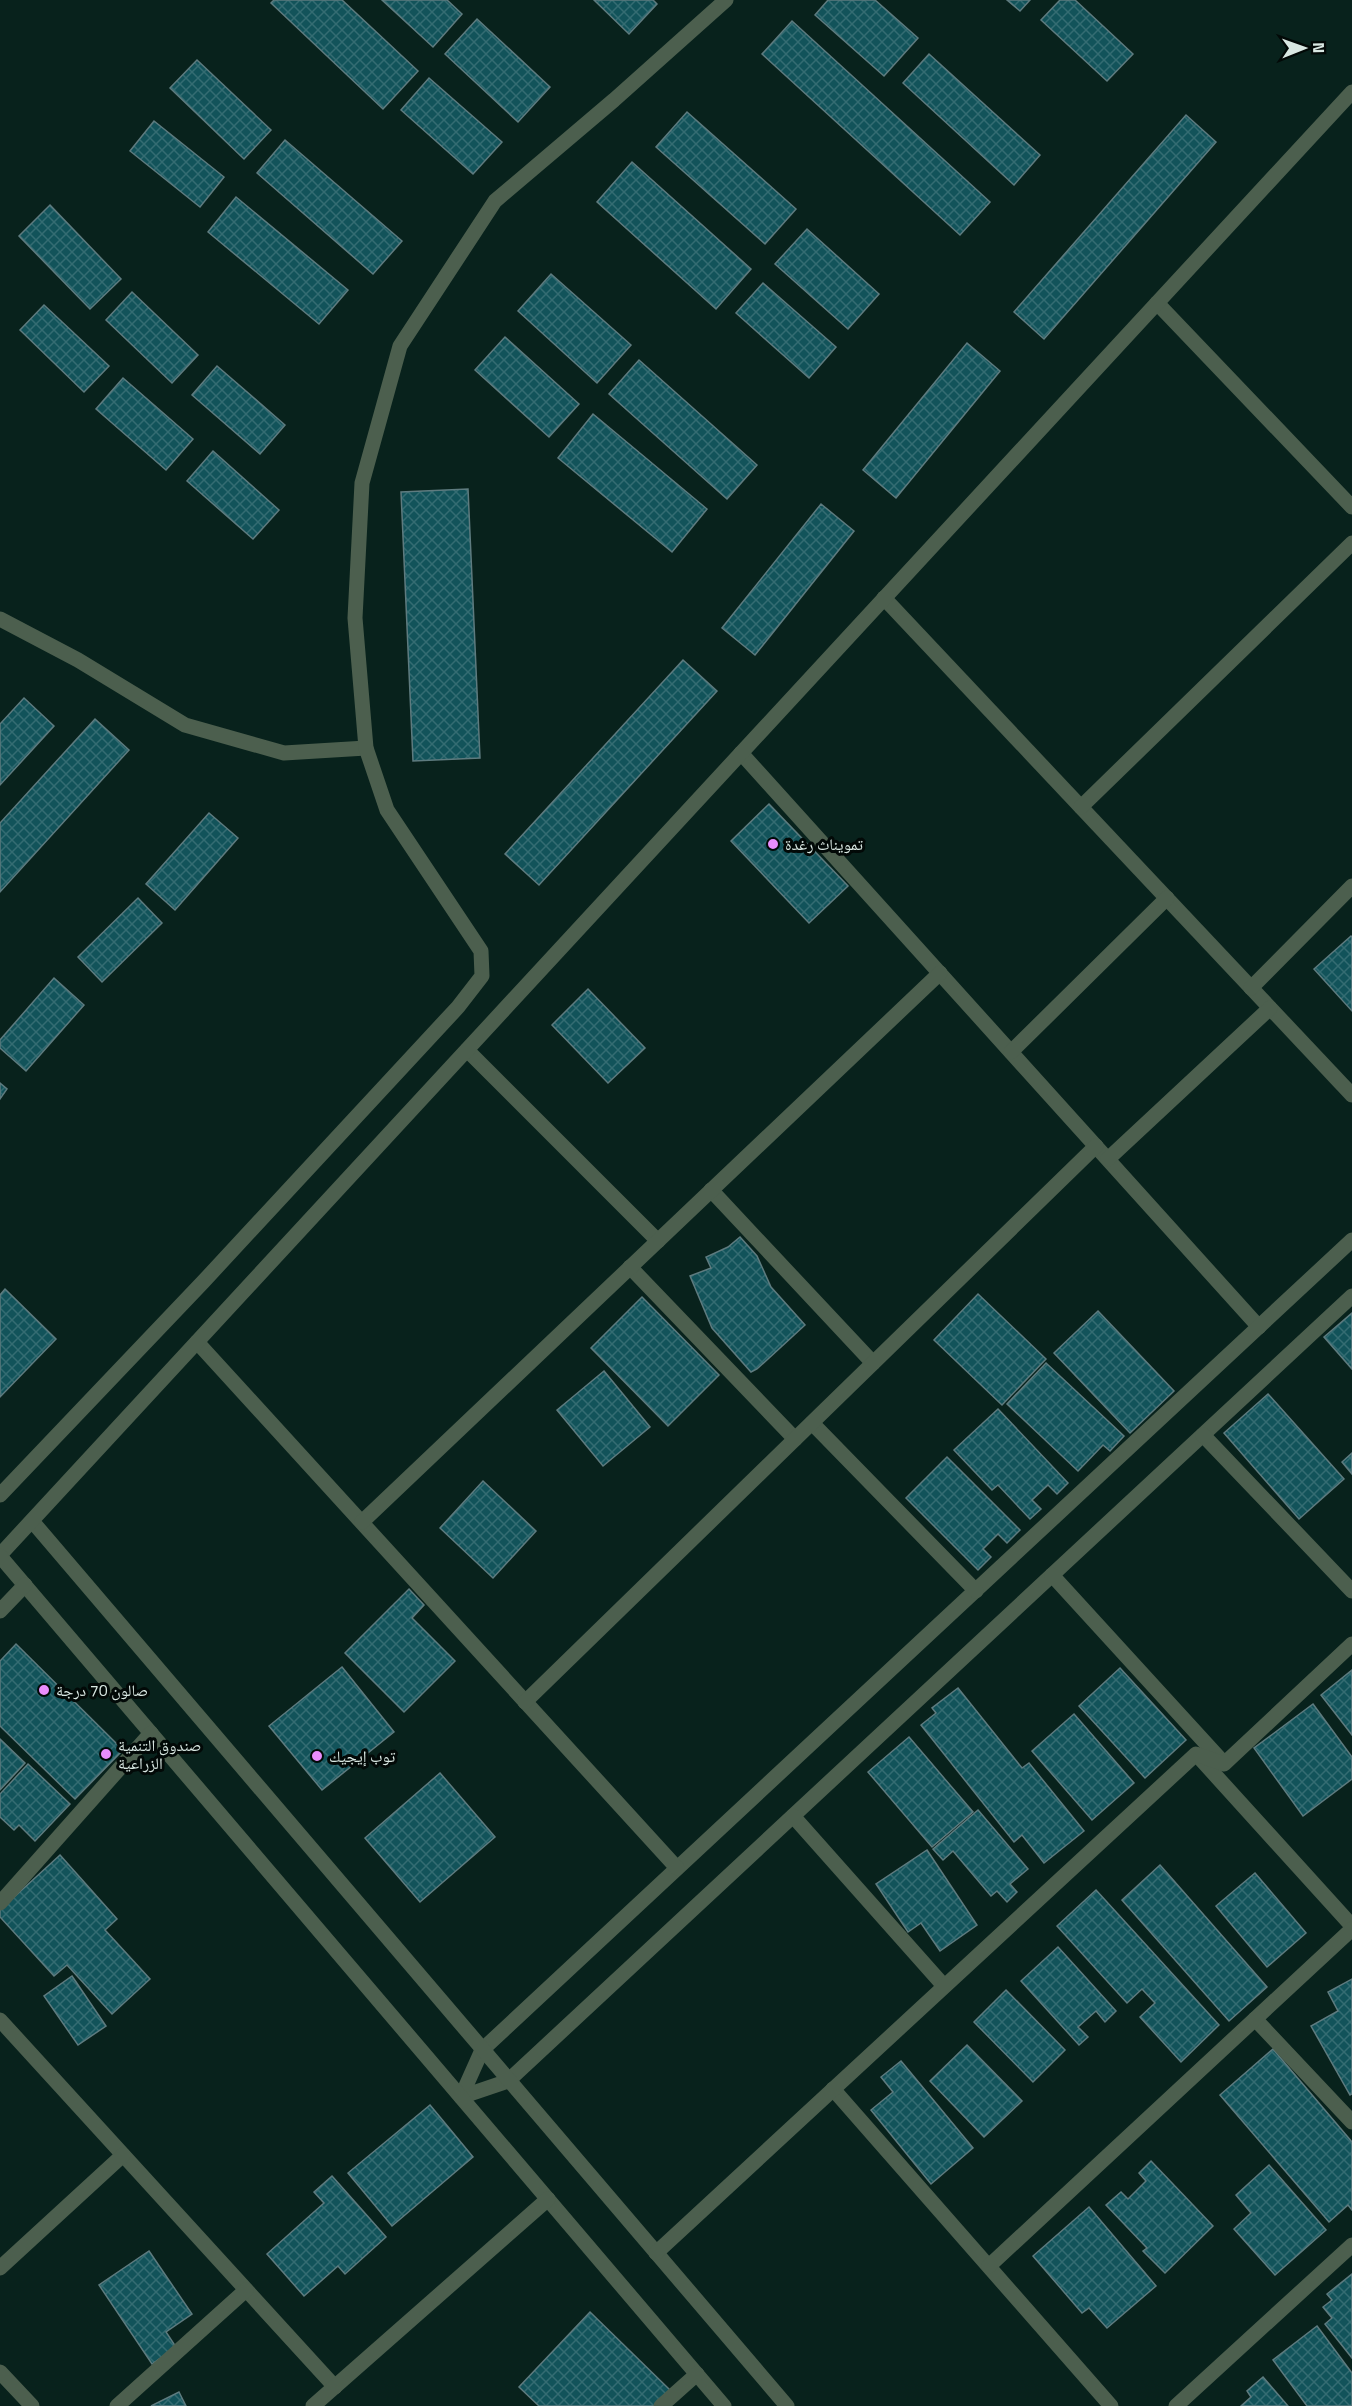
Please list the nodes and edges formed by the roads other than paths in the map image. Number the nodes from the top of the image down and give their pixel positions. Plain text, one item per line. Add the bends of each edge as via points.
1 (726, 0) edge
2 (1352, 92) edge
3 (1157, 303) junction
4 (1352, 507) edge
5 (1352, 543) edge
6 (884, 598) junction
7 (0, 619) edge
8 (366, 748) junction
9 (741, 753) junction
10 (1081, 807) junction
11 (1352, 886) edge
12 (1167, 898) junction
13 (940, 973) junction
14 (1251, 988) junction
15 (1270, 1008) junction
16 (467, 1050) junction
17 (1011, 1052) junction
18 (1352, 1095) edge
19 (1096, 1146) junction
20 (1108, 1159) junction
21 (711, 1190) junction
22 (1352, 1240) edge
23 (657, 1241) junction
24 (630, 1268) junction
25 (1352, 1296) edge
26 (1259, 1327) junction
27 (197, 1342) junction
28 (873, 1363) junction
29 (812, 1423) junction
30 (1203, 1435) junction
31 (795, 1439) junction
32 (0, 1495) edge
33 (32, 1521) junction
34 (362, 1522) junction
35 (0, 1556) edge
36 (1052, 1575) junction
37 (25, 1585) junction
38 (976, 1591) junction
39 (1352, 1591) edge
40 (0, 1611) edge
41 (1352, 1644) edge
42 (525, 1702) junction
43 (151, 1732) junction
44 (1196, 1754) junction
45 (1224, 1764) junction
46 (793, 1816) junction
47 (677, 1868) junction
48 (0, 1903) edge
49 (1352, 1928) edge
50 (944, 1986) junction
51 (1255, 2019) junction
52 (0, 2020) edge
53 (482, 2050) junction
54 (508, 2081) junction
55 (833, 2089) junction
56 (461, 2097) junction
57 (1352, 2122) edge
58 (123, 2155) junction
59 (548, 2199) junction
60 (1352, 2245) edge
61 (656, 2253) junction
62 (989, 2266) junction
63 (0, 2268) edge
64 (246, 2290) junction
65 (0, 2372) edge
66 (697, 2374) junction
67 (335, 2387) junction
68 (32, 2406) edge
69 (117, 2406) edge
70 (313, 2406) edge
71 (661, 2406) edge
72 (724, 2406) edge
73 (787, 2406) edge
74 (1111, 2406) edge
75 (1176, 2406) edge

1 - 8 street via 495,201 400,346 362,483 355,618
2 - 3 street
3 - 4 street
3 - 6 street
5 - 10 street
6 - 9 street
6 - 10 street
7 - 8 street via 78,660 185,725 284,753
8 - 32 street via 387,810 481,951 482,976 458,1007 203,1282
9 - 13 street
9 - 16 street
10 - 12 street
11 - 14 street
12 - 14 street
12 - 17 street
13 - 17 street
13 - 21 street
14 - 15 street
15 - 18 street
15 - 20 street
16 - 23 street
16 - 27 street
17 - 19 street
19 - 20 street
19 - 28 street
20 - 26 street
21 - 23 street
21 - 28 street
22 - 26 street
23 - 24 street
24 - 31 street
24 - 34 street
25 - 30 street
26 - 38 street
27 - 33 street
27 - 34 street
28 - 29 street
29 - 31 street
29 - 38 street
30 - 36 street
30 - 39 street
31 - 42 street
33 - 35 street
33 - 53 street
34 - 42 street
35 - 37 street
36 - 45 street
36 - 46 street
37 - 40 street
37 - 43 street
38 - 47 street
41 - 45 street
42 - 47 street
43 - 48 street
43 - 56 street
44 - 45 street
44 - 49 street
44 - 50 street
46 - 50 street
46 - 54 street
47 - 53 street
49 - 51 street
50 - 55 street
51 - 57 street
51 - 62 street
52 - 58 street
53 - 54 street
53 - 56 street
54 - 56 street
54 - 61 street
55 - 61 street
55 - 62 street
56 - 59 street
58 - 63 street
58 - 64 street
59 - 66 street
59 - 67 street
60 - 75 street
61 - 73 street
62 - 74 street
64 - 67 street
64 - 69 street
65 - 68 street
66 - 71 street
66 - 72 street
67 - 70 street

